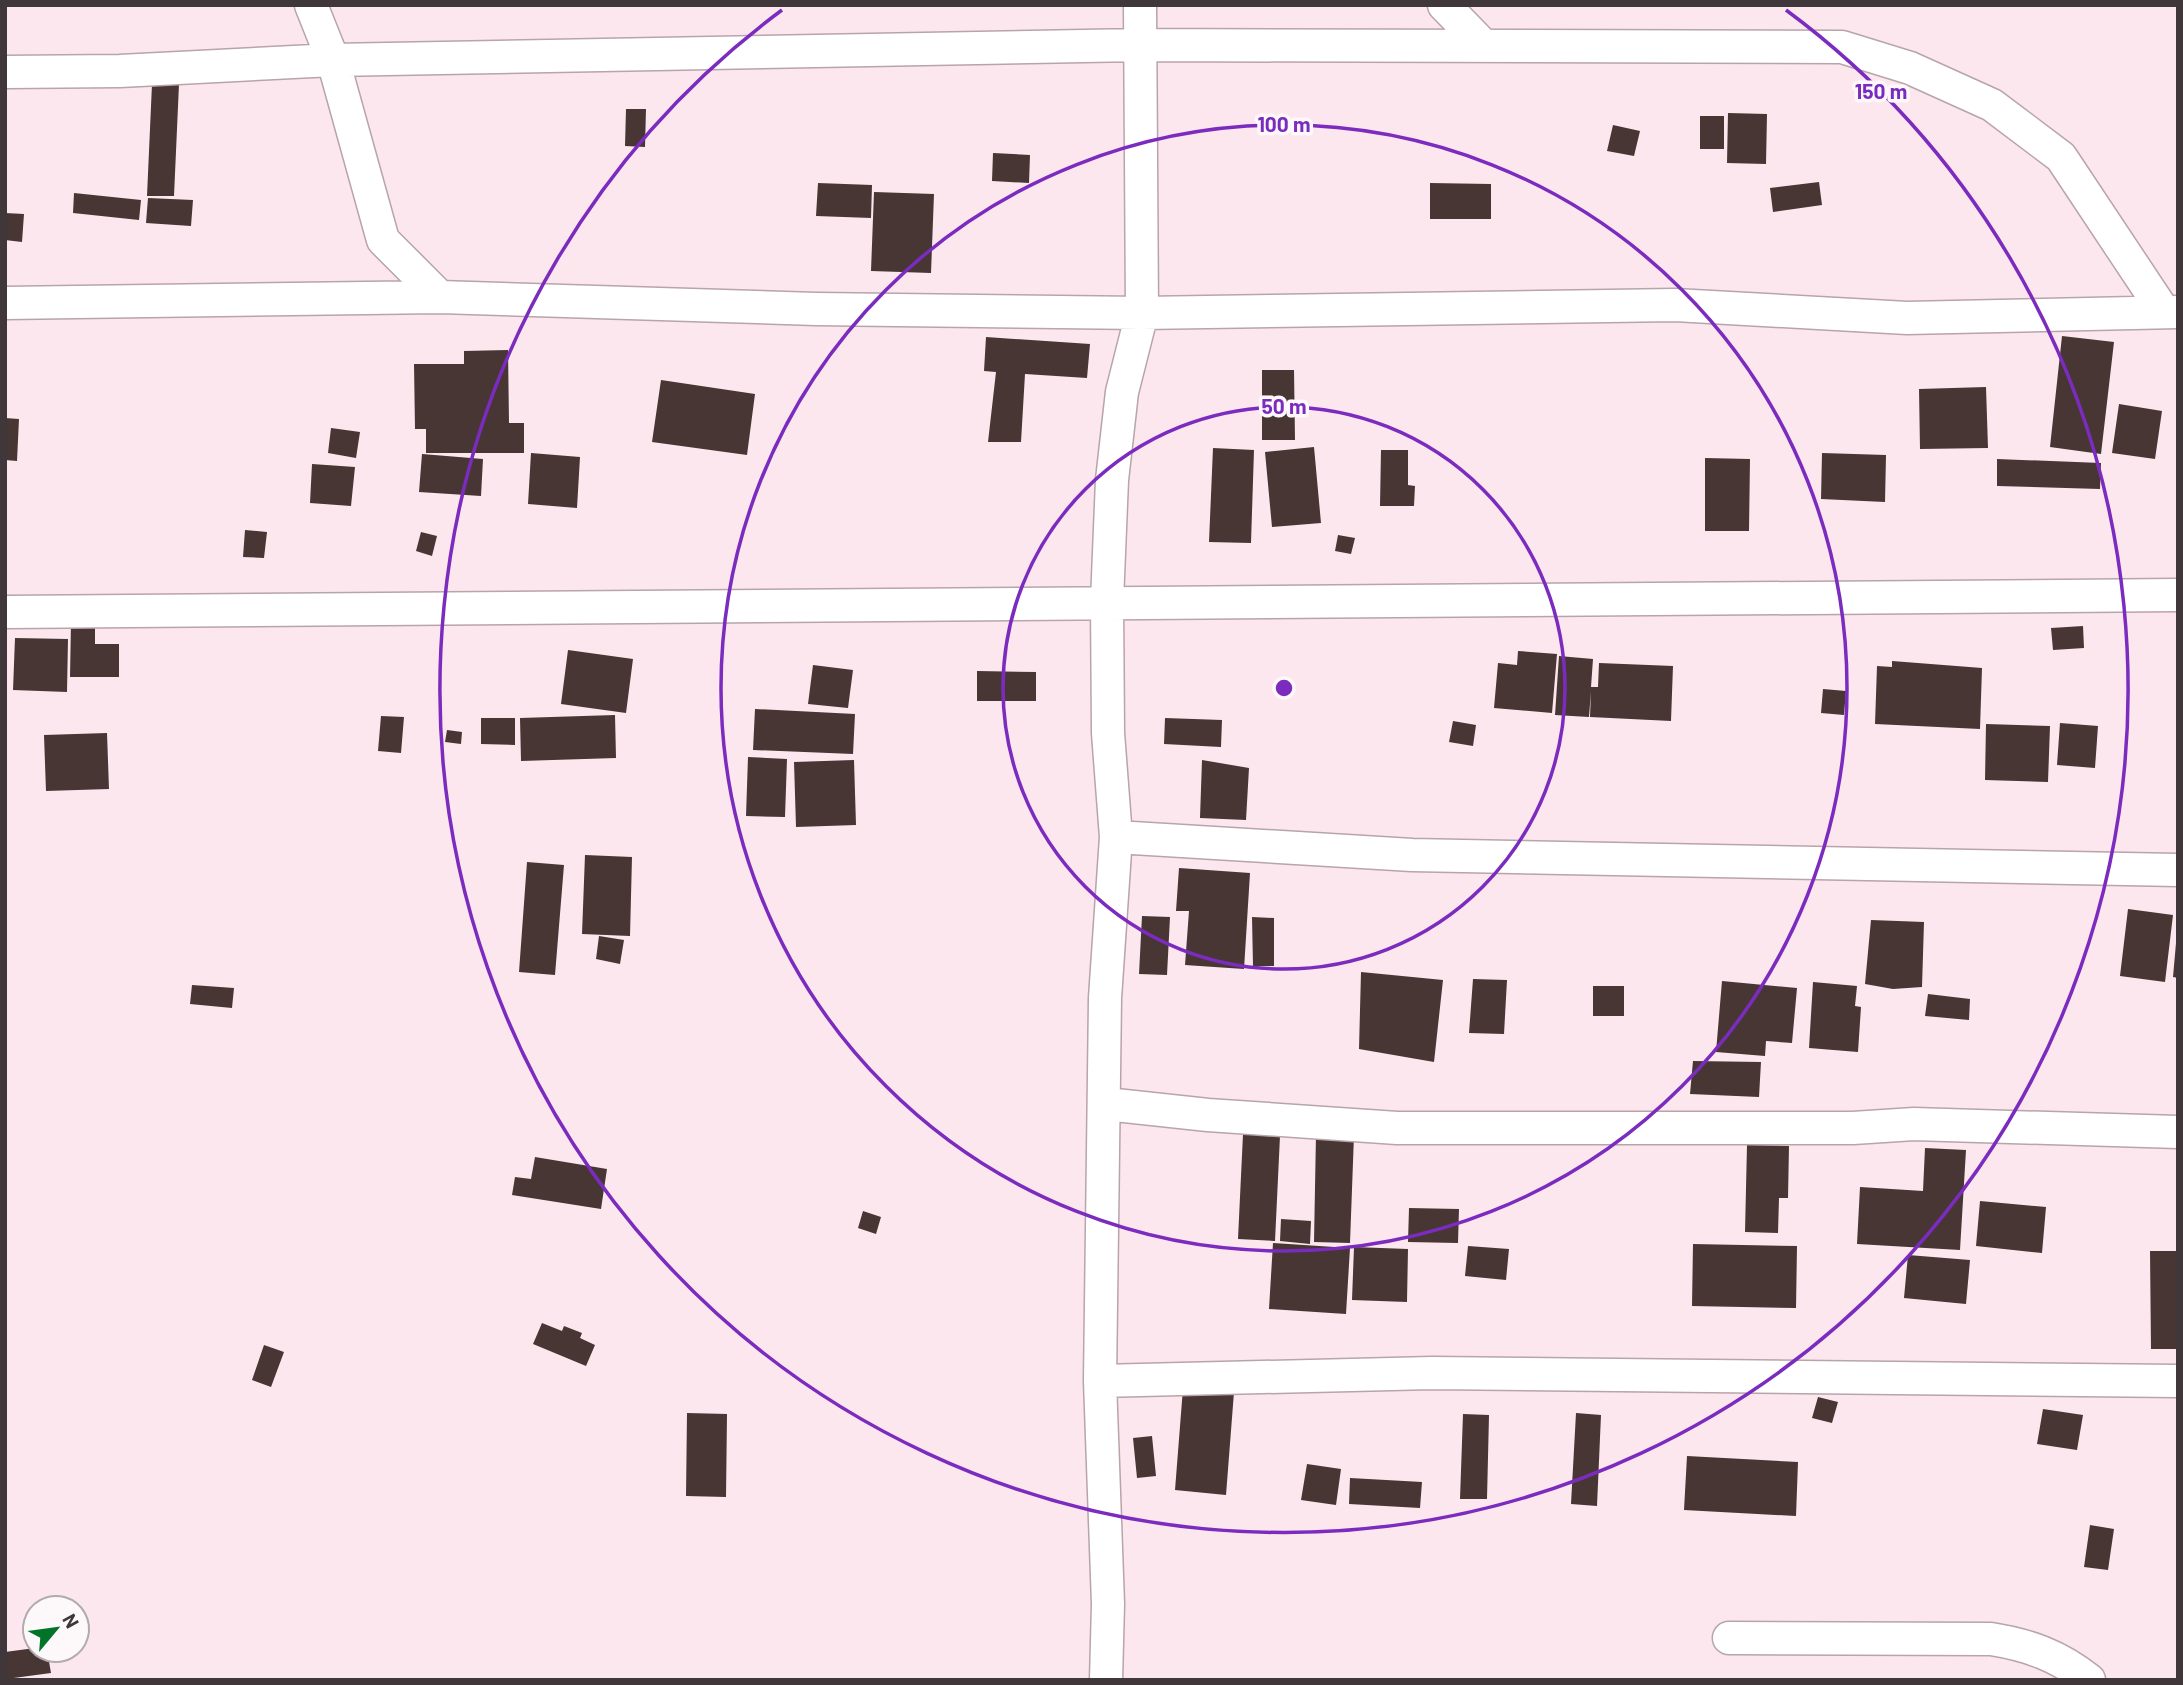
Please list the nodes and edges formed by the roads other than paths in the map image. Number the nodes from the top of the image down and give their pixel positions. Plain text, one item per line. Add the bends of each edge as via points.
1 (311, 5) edge
2 (1140, 5) edge
3 (1444, 5) edge
4 (1138, 45) junction
5 (1483, 45) junction
6 (333, 60) junction
7 (5, 72) edge
8 (440, 297) junction
9 (5, 303) edge
10 (2171, 312) edge
11 (1142, 313) junction
12 (2178, 595) edge
13 (1107, 601) junction
14 (5, 611) edge
15 (1116, 837) junction
16 (2178, 870) edge
17 (1106, 1104) junction
18 (2178, 1132) edge
19 (1100, 1381) junction
20 (2178, 1381) edge
21 (1729, 1638) dead end
22 (1106, 1680) edge
23 (2089, 1680) edge

1 - 6 street
2 - 4 street
3 - 5 street
4 - 5 street
4 - 6 street
4 - 11 street
5 - 10 street via 1842,47 1910,68 1992,105 2061,157
6 - 7 street
6 - 8 street via 383,240
8 - 9 street
8 - 11 street
10 - 11 street via 1907,318 1675,305
11 - 13 street via 1122,392 1112,480
12 - 13 street
13 - 14 street
13 - 15 street via 1108,733
15 - 16 street via 1439,856
15 - 17 street via 1105,998
17 - 18 street via 1397,1128 1853,1128 1914,1124
17 - 19 street
19 - 20 street via 1432,1374
19 - 22 street via 1108,1604
21 - 23 street via 1991,1639 2027,1645 2069,1664

